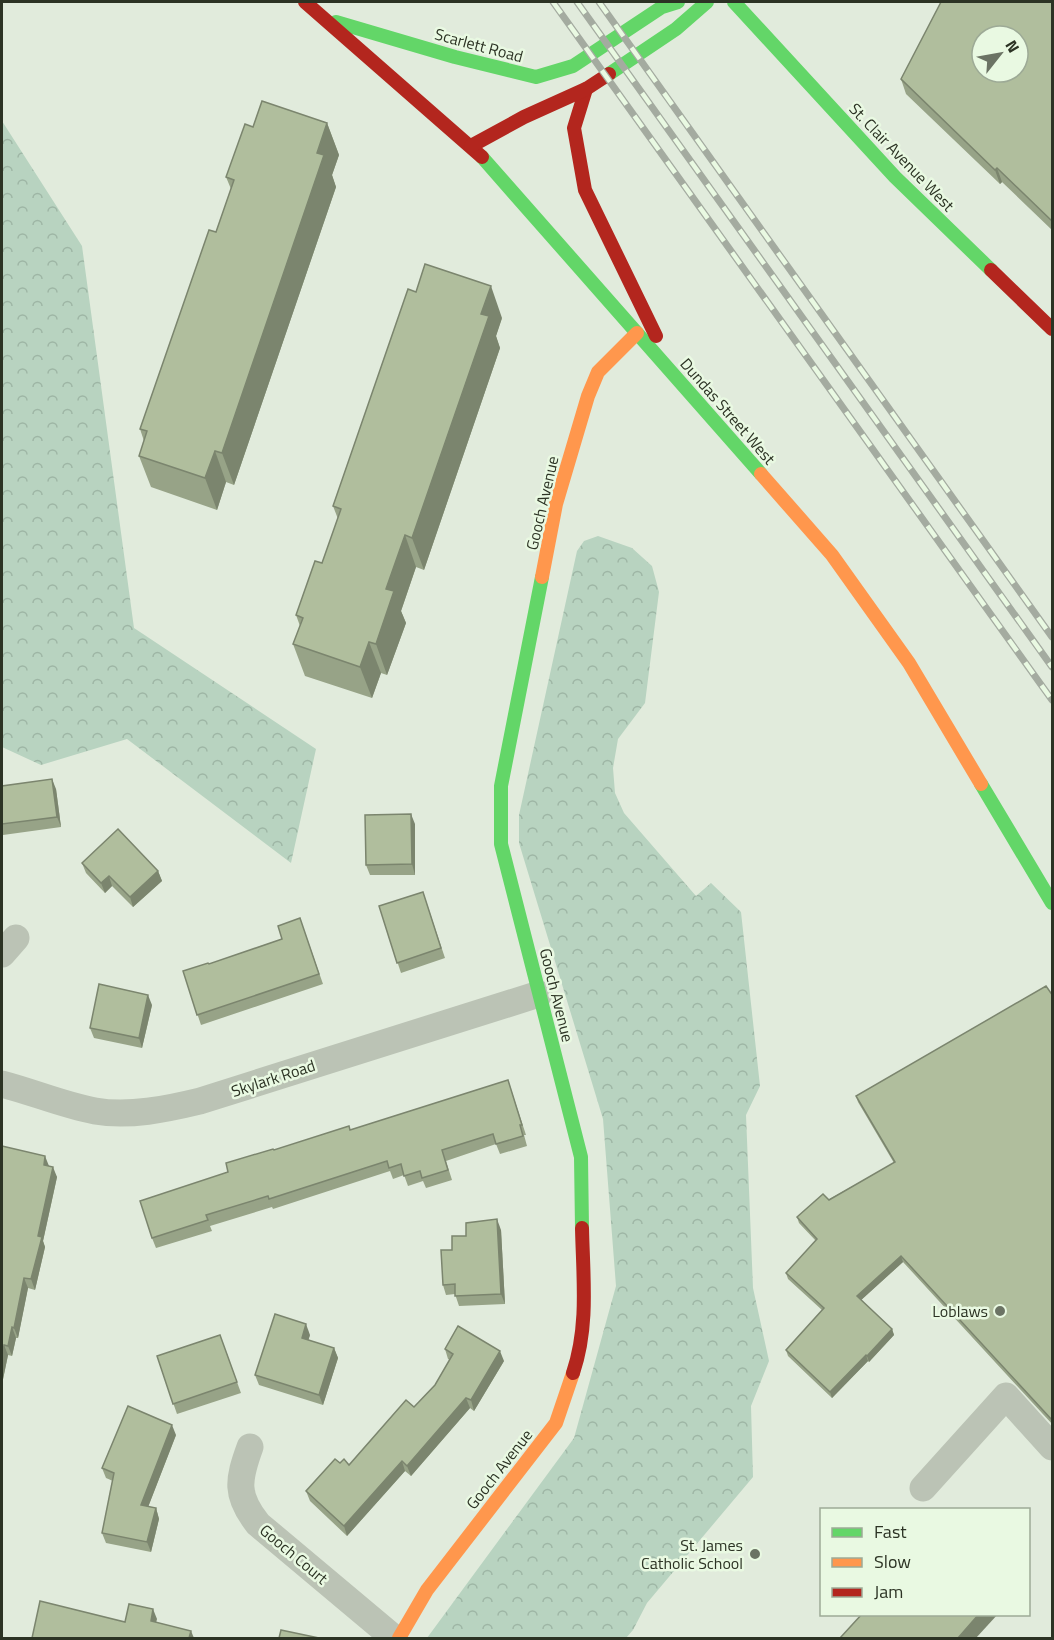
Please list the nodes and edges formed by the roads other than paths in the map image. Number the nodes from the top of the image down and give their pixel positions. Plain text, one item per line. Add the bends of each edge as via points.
1 (305, 2) edge
2 (678, 2) edge
3 (707, 2) edge
4 (734, 2) edge
5 (328, 19) junction
6 (586, 89) junction
7 (471, 146) junction
8 (1053, 329) edge
9 (637, 333) junction
10 (674, 376) junction
11 (1053, 903) edge
12 (539, 994) junction
13 (2, 1084) edge
14 (250, 1447) dead end
15 (1053, 1447) edge
16 (923, 1488) dead end
17 (394, 1638) edge
18 (399, 1638) edge

1 - 5 main road, Dundas Street West
2 - 5 main road, Scarlett Road via 662,7 573,66 536,77
3 - 6 main road via 676,29
4 - 8 main road, St. Clair Avenue West via 895,177
5 - 7 main road, Dundas Street West
6 - 7 main road
6 - 10 main road via 574,128 585,190
7 - 9 main road, Dundas Street West
9 - 10 main road, Dundas Street West
9 - 12 main road, Gooch Avenue via 598,372 588,396 556,504 501,786 501,844
10 - 11 main road, Dundas Street West via 832,555 897,645
12 - 13 street, Skylark Road via 172,1107 96,1111
12 - 18 main road, Gooch Avenue via 581,1157 584,1326 578,1358 556,1423 427,1590
14 - 17 street, Gooch Court via 240,1477 240,1491 248,1512
15 - 16 street via 1006,1396

